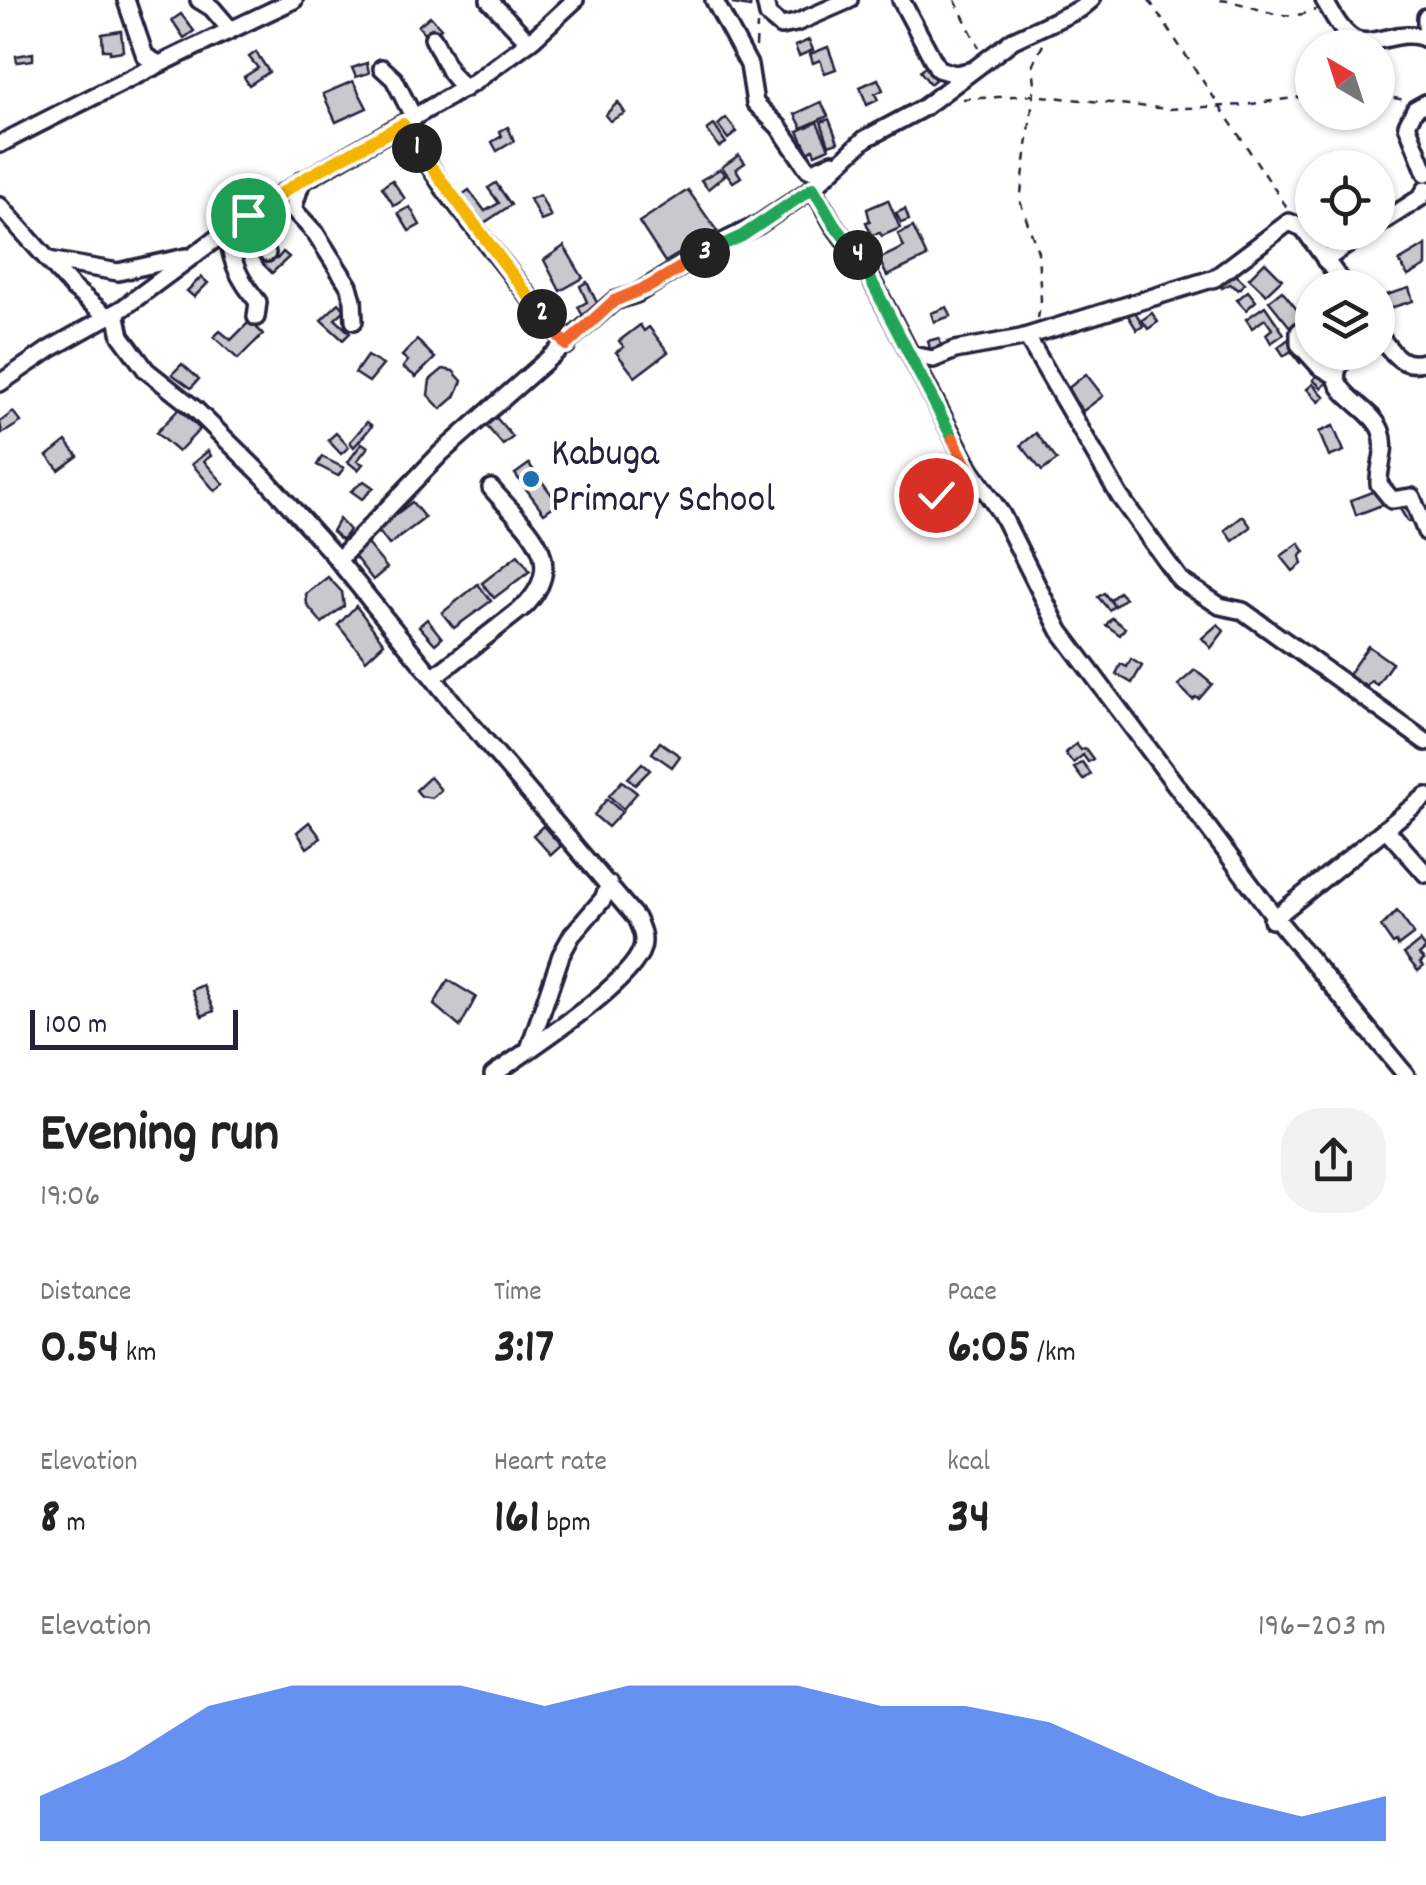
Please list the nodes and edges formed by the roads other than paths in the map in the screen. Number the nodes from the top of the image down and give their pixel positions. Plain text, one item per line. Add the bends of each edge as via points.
1 (126, 0) edge
2 (199, 0) edge
3 (489, 0) edge
4 (575, 0) edge
5 (714, 0) edge
6 (848, 0) edge
7 (901, 0) edge
8 (1091, 0) edge
9 (288, 1) edge
10 (765, 1) edge
11 (1328, 6) edge
12 (811, 8) edge
13 (1426, 17) edge
14 (1426, 25) edge
15 (230, 29) junction
16 (433, 38) dead end
17 (1426, 40) edge
18 (529, 42) junction
19 (159, 64) junction
20 (980, 65) junction
21 (382, 68) dead end
22 (464, 88) junction
23 (1419, 102) edge
24 (409, 121) junction
25 (0, 144) edge
26 (842, 158) junction
27 (1426, 173) edge
28 (302, 180) junction
29 (813, 188) junction
30 (1426, 189) edge
31 (0, 206) edge
32 (1395, 214) edge
33 (248, 215) junction
34 (228, 231) junction
35 (1340, 250) edge
36 (267, 253) dead end
37 (198, 254) junction
38 (48, 260) junction
39 (1325, 260) junction
40 (1332, 270) edge
41 (112, 314) junction
42 (256, 317) dead end
43 (354, 322) dead end
44 (1031, 335) junction
45 (566, 345) junction
46 (1395, 353) edge
47 (912, 356) junction
48 (1426, 360) edge
49 (1325, 370) edge
50 (1340, 370) edge
51 (1336, 376) junction
52 (0, 383) edge
53 (968, 467) junction
54 (491, 488) dead end
55 (936, 495) dead end
56 (1426, 532) edge
57 (338, 560) junction
58 (434, 677) junction
59 (1426, 742) edge
60 (1426, 796) edge
61 (1386, 828) junction
62 (1426, 874) edge
63 (610, 884) junction
64 (1274, 919) junction
65 (529, 1049) junction
66 (493, 1075) edge
67 (1406, 1075) edge

1 - 19 street via 145,56
2 - 15 street
3 - 18 street
4 - 18 street
5 - 26 street via 749,65 754,103 810,171
6 - 12 street
7 - 20 street via 938,69 955,74
8 - 20 street
9 - 15 street
10 - 12 street via 780,26
11 - 17 street via 1355,39 1415,33
13 - 14 street
15 - 19 street
16 - 22 street
18 - 22 street
19 - 25 street
20 - 26 street
21 - 24 street via 394,79
22 - 24 street
23 - 27 street via 1407,125
24 - 28 street
24 - 45 street via 426,164
26 - 29 street
28 - 33 street
28 - 43 street via 294,209 349,286
29 - 45 street via 742,236 614,301
29 - 47 street via 866,268
30 - 32 street
31 - 38 street
33 - 34 street
33 - 36 street
34 - 37 street
34 - 42 street via 233,264 258,302
35 - 39 street
37 - 38 street via 118,272
37 - 41 street
38 - 41 street via 73,288
39 - 40 street
39 - 44 street via 1297,223 1289,222 1215,278
41 - 52 street
41 - 57 street via 146,370 264,477
44 - 47 street via 932,358
44 - 59 street via 1120,497 1180,580 1220,606 1243,610
45 - 57 street via 441,453
46 - 48 street via 1414,365
47 - 53 street
49 - 51 street
50 - 51 street
51 - 56 street via 1340,390 1379,426 1380,484 1392,500 1412,498
53 - 55 street via 967,476
53 - 64 street via 1002,515 1060,631
54 - 58 street via 544,555 544,576 526,605
57 - 58 street
58 - 63 street
60 - 61 street
61 - 62 street
61 - 64 street
63 - 65 street via 561,955
63 - 65 street via 643,932 638,960
64 - 67 street
65 - 66 street

